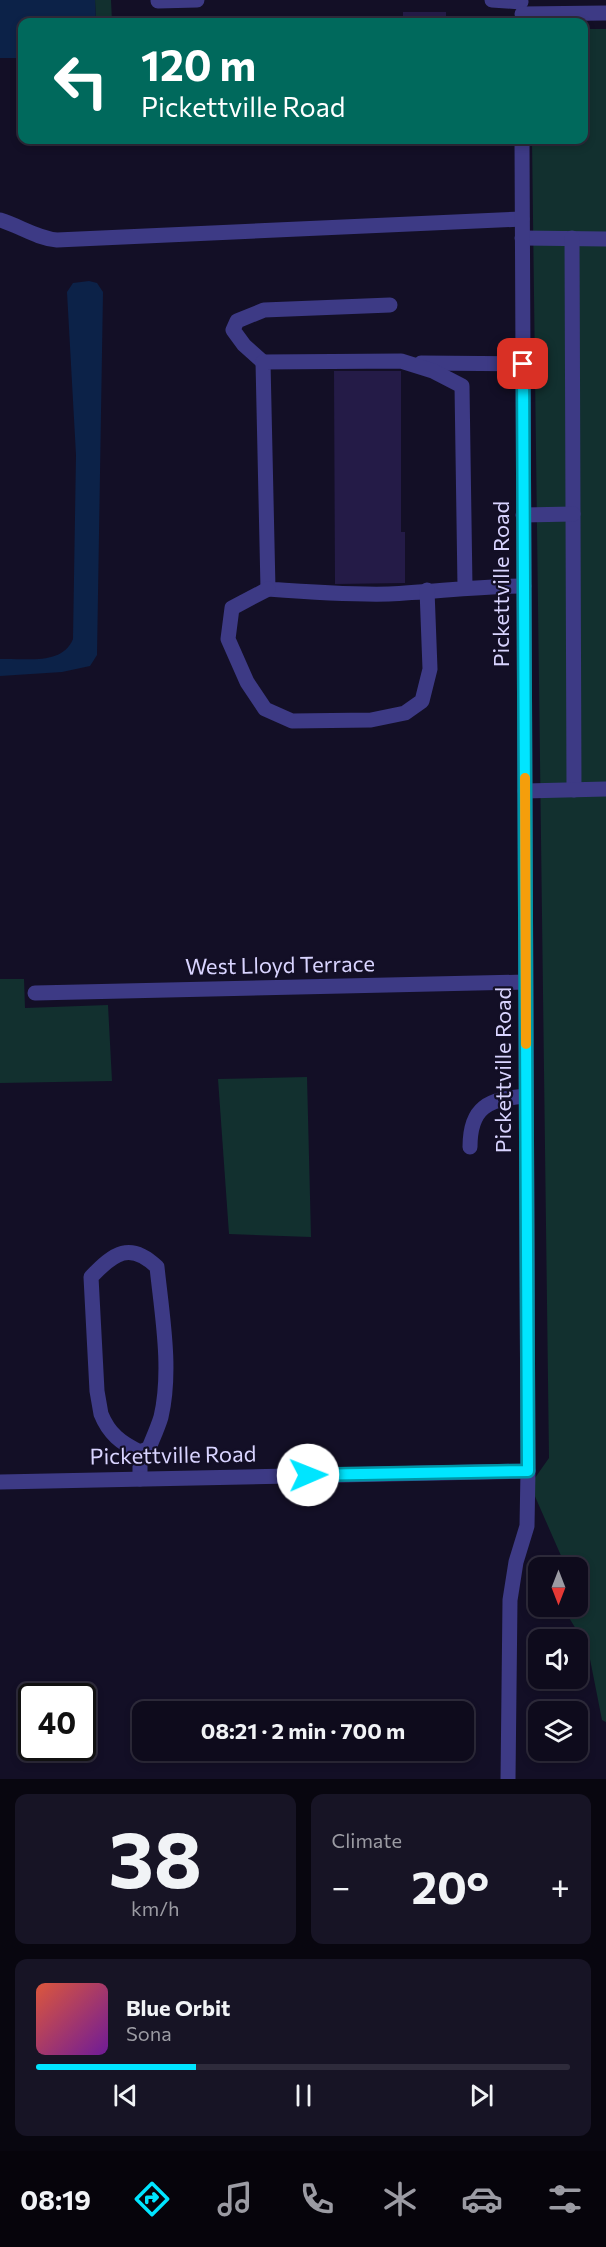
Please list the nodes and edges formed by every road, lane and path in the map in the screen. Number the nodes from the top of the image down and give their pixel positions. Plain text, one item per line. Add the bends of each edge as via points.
1 (197, 0) edge
2 (492, 0) edge
3 (158, 2) dead end
4 (522, 9) edge
5 (606, 13) edge
6 (522, 144) edge
7 (522, 219) junction
8 (0, 220) edge
9 (522, 238) junction
10 (572, 238) junction
11 (606, 238) edge
12 (390, 305) dead end
13 (263, 362) junction
14 (406, 363) junction
15 (523, 364) junction
16 (573, 514) junction
17 (524, 515) junction
18 (524, 586) junction
19 (465, 587) junction
20 (268, 589) junction
21 (427, 590) junction
22 (606, 789) edge
23 (574, 790) junction
24 (525, 791) junction
25 (525, 982) junction
26 (35, 993) dead end
27 (526, 1096) junction
28 (470, 1147) dead end
29 (140, 1452) junction
30 (528, 1471) junction
31 (140, 1479) junction
32 (0, 1482) edge
33 (508, 1779) edge

1 - 3 street
2 - 4 street
4 - 5 street
6 - 7 street, Pickettville Road
7 - 8 street via 57,240 36,236
7 - 9 street, Pickettville Road
9 - 10 street
9 - 15 street, Pickettville Road
10 - 11 street
10 - 16 street
12 - 13 street via 264,309 237,321 233,330
13 - 14 street
13 - 20 street
14 - 15 street
14 - 19 street via 433,370 462,386
15 - 17 street, Pickettville Road
16 - 17 street
16 - 23 street
17 - 18 street, Pickettville Road
18 - 19 street
18 - 24 street, Pickettville Road
19 - 21 street
20 - 21 street via 389,594
20 - 21 street via 232,608 228,639 247,682 265,709 292,721 371,720 405,713 422,701 430,669
22 - 23 street
23 - 24 street
24 - 25 street, Pickettville Road
25 - 26 street, West Lloyd Terrace
25 - 27 street, Pickettville Road
27 - 28 street via 504,1098 483,1107 471,1124
27 - 30 street, Pickettville Road
29 - 29 street via 112,1434 101,1414 92,1315 91,1277 104,1263 126,1252 144,1254 157,1267 161,1303 165,1382 161,1418 149,1448
29 - 31 street
30 - 31 street, Pickettville Road
30 - 33 street via 527,1526 510,1600
31 - 32 street, Pickettville Road

